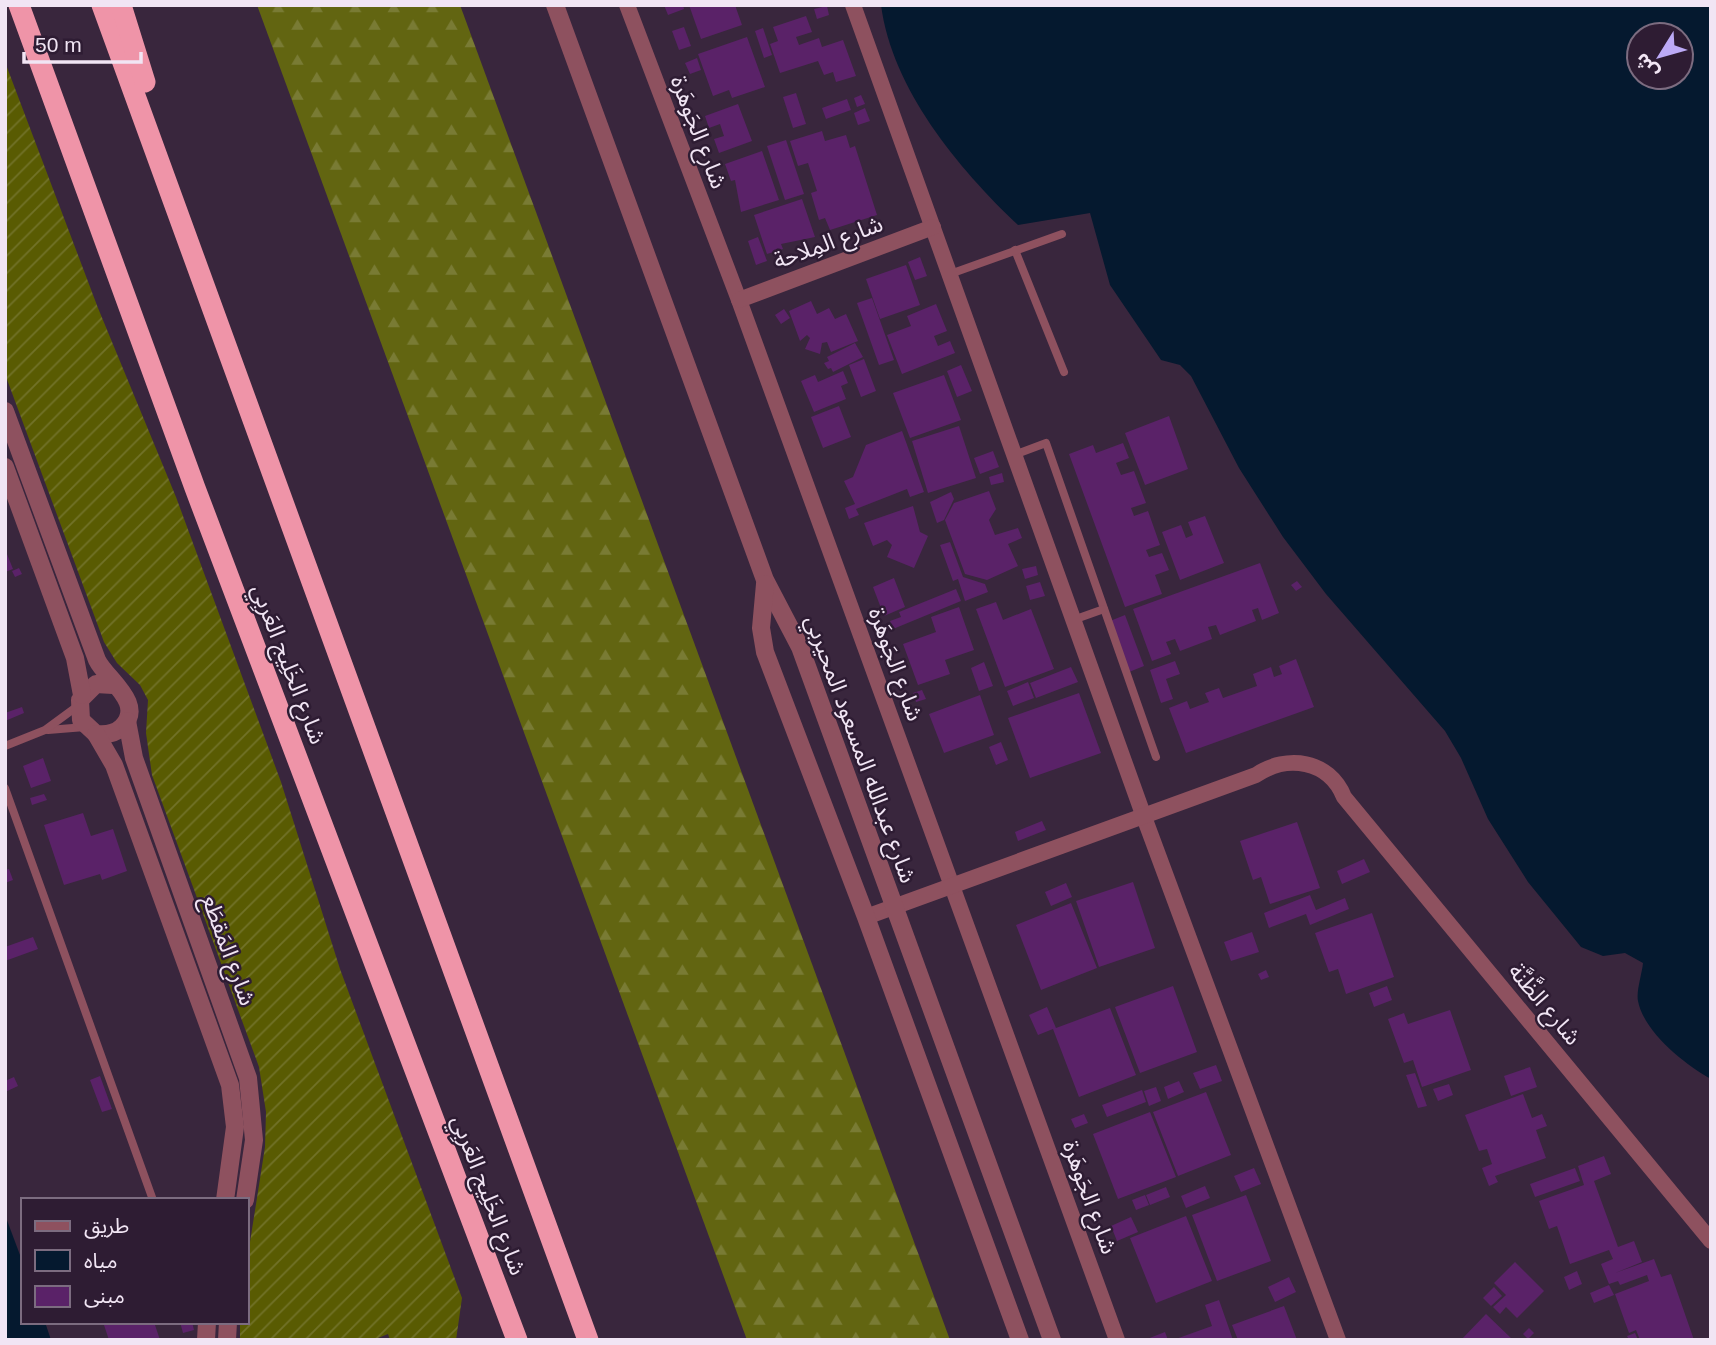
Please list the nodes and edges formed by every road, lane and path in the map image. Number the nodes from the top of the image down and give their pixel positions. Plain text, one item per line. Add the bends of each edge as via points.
1 (8, 5) edge
2 (19, 5) edge
3 (102, 5) edge
4 (121, 5) edge
5 (555, 5) edge
6 (627, 5) edge
7 (853, 5) edge
8 (74, 157) junction
9 (169, 183) junction
10 (933, 227) junction
11 (1062, 234) dead end
12 (1015, 250) junction
13 (950, 274) junction
14 (739, 300) junction
15 (1064, 372) dead end
16 (5, 411) edge
17 (1014, 455) junction
18 (5, 467) edge
19 (765, 580) junction
20 (1104, 609) junction
21 (1073, 620) junction
22 (804, 659) junction
23 (769, 662) junction
24 (113, 685) junction
25 (80, 700) junction
26 (127, 721) junction
27 (45, 730) junction
28 (91, 730) junction
29 (5, 746) edge
30 (1156, 757) dead end
31 (5, 788) edge
32 (1144, 817) junction
33 (953, 886) junction
34 (893, 907) junction
35 (866, 917) junction
36 (152, 1198) edge
37 (225, 1198) edge
38 (245, 1198) edge
39 (1711, 1241) edge
40 (517, 1340) edge
41 (588, 1340) edge
42 (1020, 1340) edge
43 (1052, 1340) edge
44 (1117, 1340) edge
45 (1338, 1340) edge

1 - 8 highway
2 - 8 highway, شارع الخَلِيج العَربِي
3 - 9 highway, شارع الخَلِيج العَربِي
4 - 9 highway via 149,95
5 - 19 street
6 - 14 street, شارع الجَوهَرة
7 - 10 street
8 - 40 highway, شارع الخَلِيج العَربِي
9 - 41 highway, شارع الخَلِيج العَربِي
10 - 13 street
10 - 14 street, شارع المِلاحة
11 - 12 lane
12 - 13 lane
12 - 15 lane
13 - 17 street
14 - 33 street, شارع الجَوهَرة
16 - 24 street via 97,660
17 - 20 lane via 1046,443
17 - 21 street
18 - 25 street via 75,658
19 - 22 street, شارع عبدالله المسعود المحيربي
19 - 23 street via 762,636
20 - 21 lane
20 - 30 lane
21 - 32 street
22 - 23 street via 781,640 772,645
22 - 34 street, شارع عبدالله المسعود المحيربي
23 - 35 street
24 - 25 street via 96,684
24 - 26 street via 128,700
25 - 27 lane
25 - 28 street via 81,720
26 - 28 street via 113,733
26 - 38 street, شارع المَقطَع via 134,758 248,1078 254,1140
27 - 28 lane
27 - 29 lane
28 - 37 street, شارع المَقطَع via 114,765 230,1085 235,1127
31 - 36 lane
32 - 33 street, شارع الظَّنَّة
32 - 39 street, شارع الظَّنَّة via 1256,775 1305,774 1344,797
32 - 45 street
33 - 34 street, شارع الظَّنَّة
33 - 44 street, شارع الجَوهَرة
34 - 35 street, شارع الظَّنَّة
34 - 43 street, شارع عبدالله المسعود المحيربي
35 - 42 street

